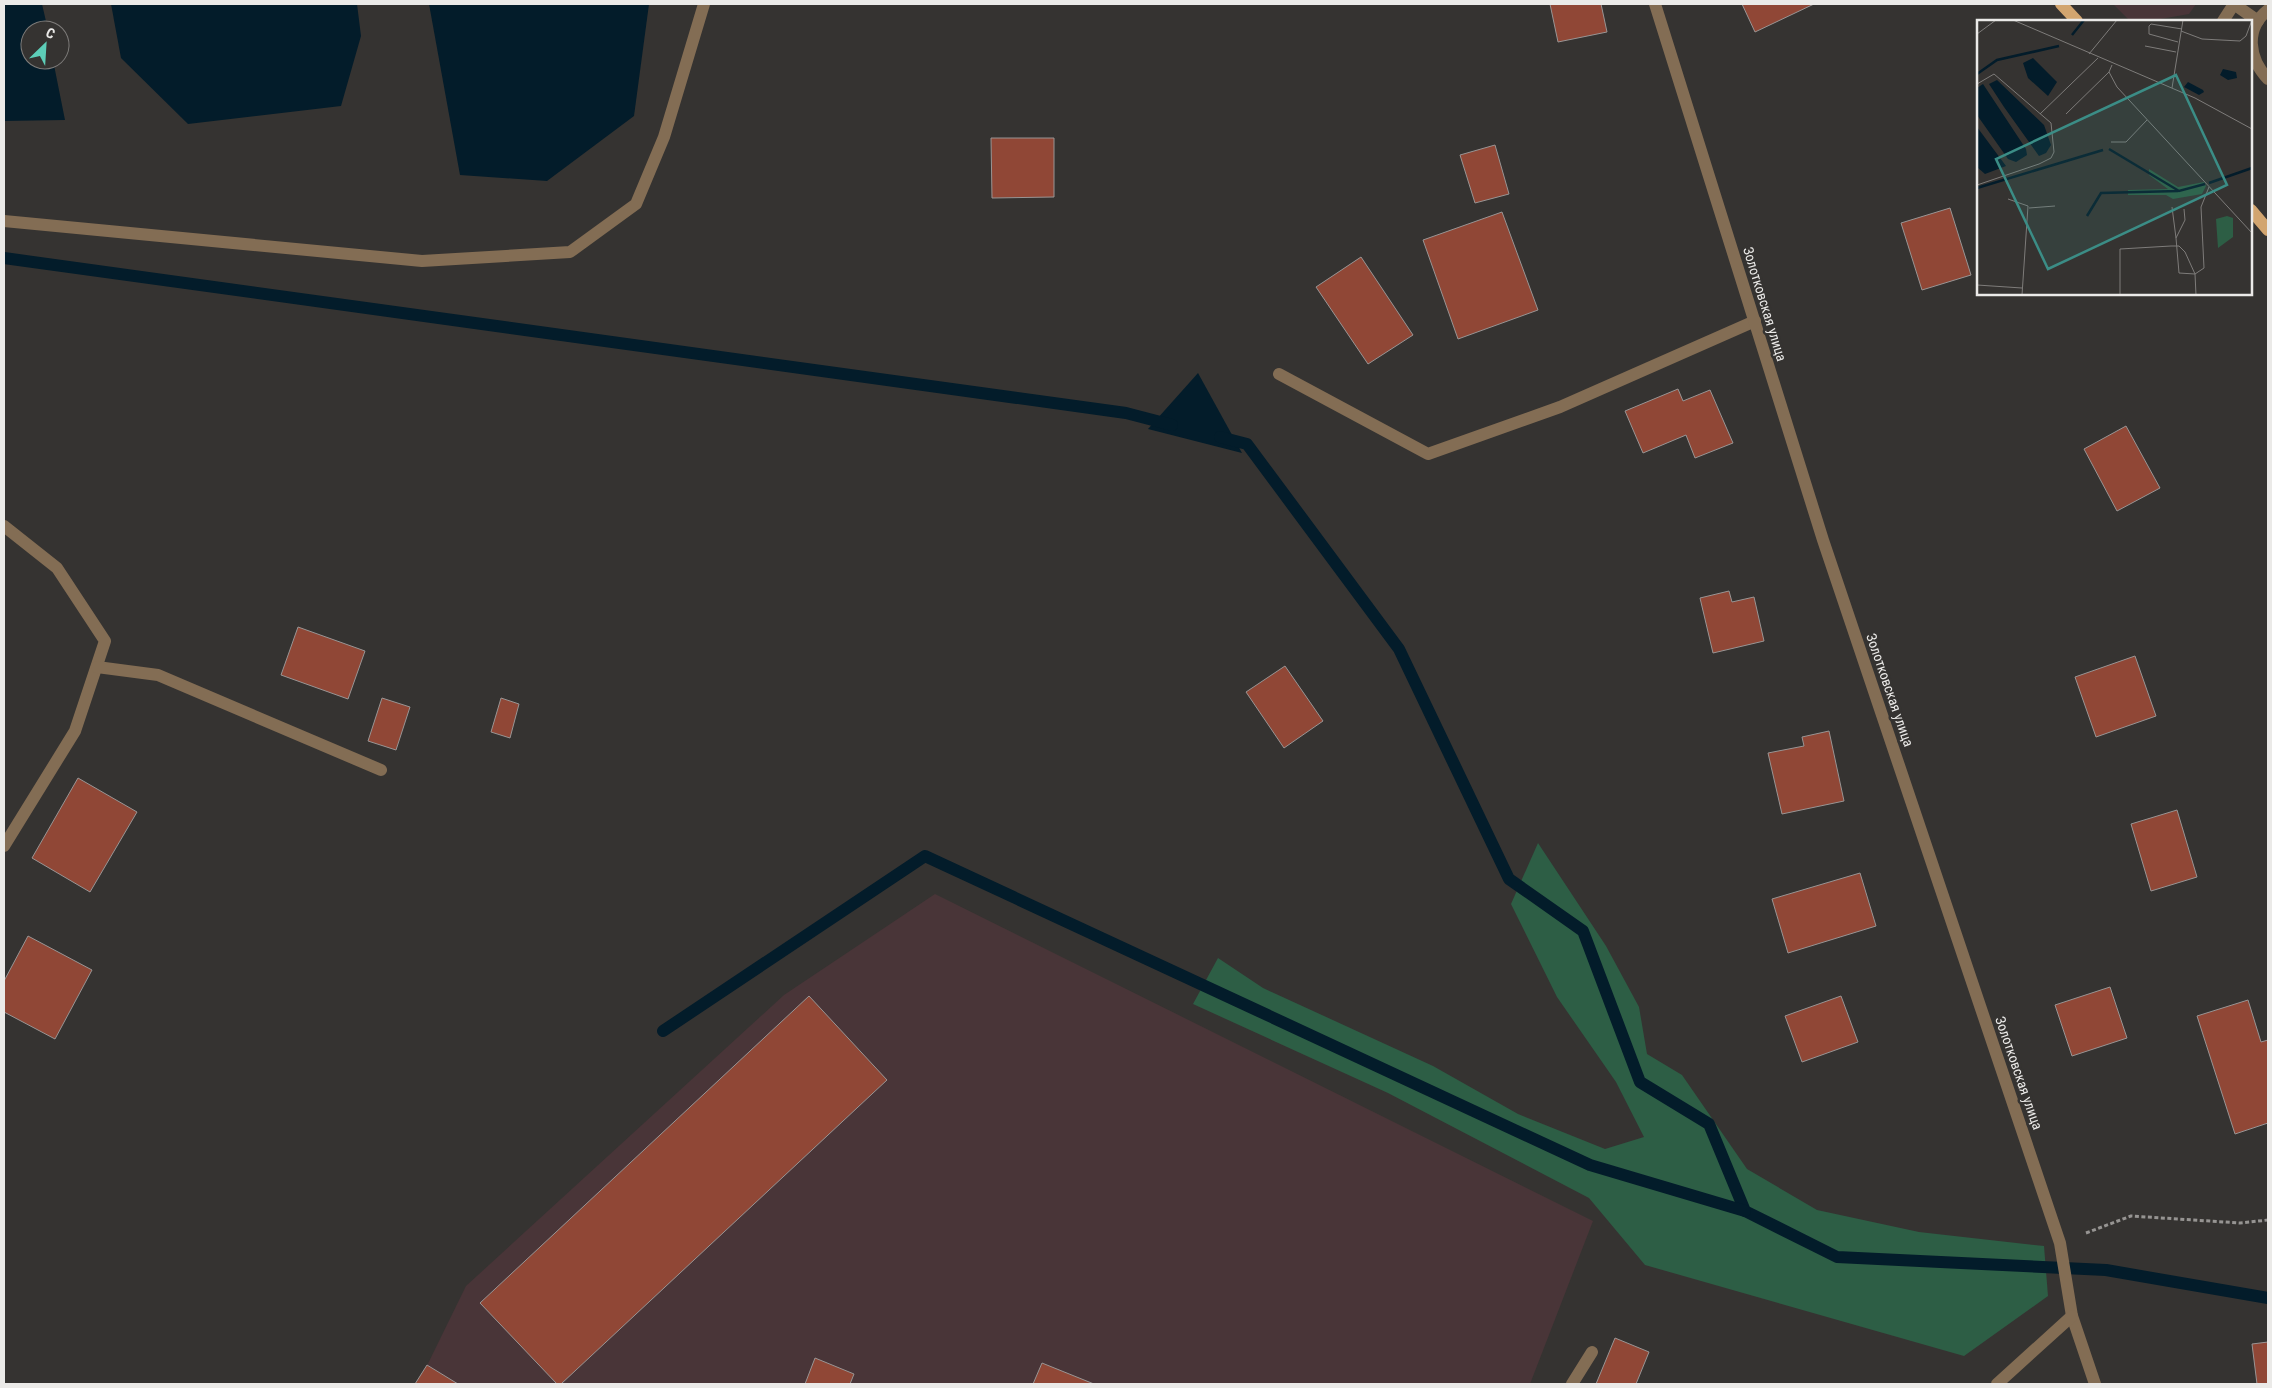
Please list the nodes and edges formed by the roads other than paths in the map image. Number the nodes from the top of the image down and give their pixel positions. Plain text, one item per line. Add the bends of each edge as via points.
1 (704, 4) edge
2 (1655, 4) edge
3 (2060, 4) edge
4 (2234, 4) edge
5 (2268, 10) edge
6 (2076, 20) edge
7 (2224, 20) edge
8 (2258, 21) junction
9 (2252, 37) edge
10 (2252, 48) edge
11 (2268, 79) edge
12 (2252, 211) edge
13 (4, 221) edge
14 (2268, 230) edge
15 (1755, 321) junction
16 (1279, 374) dead end
17 (4, 526) edge
18 (97, 667) junction
19 (381, 770) dead end
20 (4, 846) edge
21 (2072, 1316) junction
22 (1592, 1352) dead end
23 (1572, 1384) edge
24 (1997, 1384) edge
25 (2095, 1384) edge

1 - 13 street via 664,138 636,204 570,252 422,261
2 - 15 street, Золотковская улица
3 - 6 main road
4 - 7 street
4 - 8 street
5 - 8 street
8 - 9 street
10 - 11 street via 2259,69
12 - 14 main road
15 - 16 street via 1560,407 1428,454
15 - 21 street, Золотковская улица via 1823,540 2061,1245
17 - 18 street via 57,568 105,641
18 - 19 street via 158,675
18 - 20 street via 75,731
21 - 24 street
21 - 25 street, Золотковская улица
22 - 23 street

